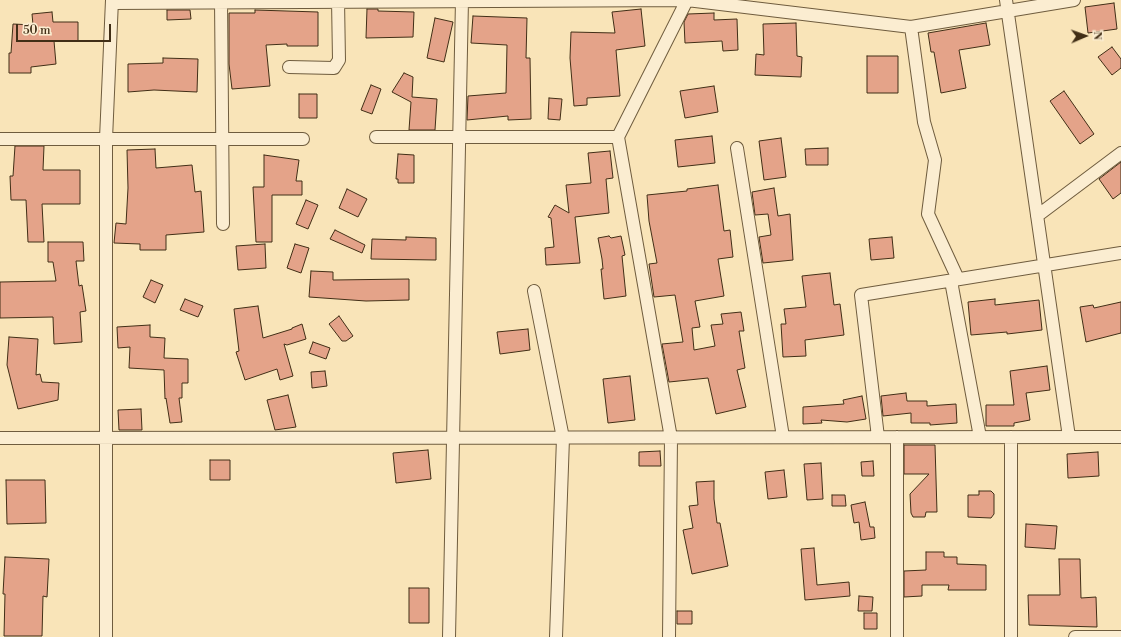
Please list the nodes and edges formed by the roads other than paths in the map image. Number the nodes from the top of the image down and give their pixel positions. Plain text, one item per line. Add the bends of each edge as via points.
1 (454, 0) edge
2 (686, 0) edge
3 (1074, 0) edge
4 (221, 1) edge
5 (338, 1) edge
6 (112, 2) edge
7 (1006, 6) edge
8 (911, 27) junction
9 (290, 67) dead end
10 (376, 137) dead end
11 (458, 137) junction
12 (618, 137) junction
13 (0, 139) edge
14 (106, 139) junction
15 (222, 139) junction
16 (303, 139) dead end
17 (737, 148) dead end
18 (1121, 153) edge
19 (1037, 216) junction
20 (223, 224) dead end
21 (1121, 253) edge
22 (1044, 265) junction
23 (955, 280) junction
24 (534, 291) dead end
25 (783, 437) junction
26 (878, 437) junction
27 (897, 437) junction
28 (980, 437) junction
29 (1011, 437) junction
30 (1070, 437) junction
31 (1121, 437) edge
32 (0, 438) edge
33 (106, 438) junction
34 (452, 438) junction
35 (563, 438) junction
36 (671, 438) junction
37 (106, 637) edge
38 (449, 637) edge
39 (556, 637) edge
40 (669, 637) edge
41 (897, 637) edge
42 (1012, 637) edge
43 (1075, 637) edge
44 (1121, 637) edge

1 - 2 street
1 - 5 street
1 - 11 street
3 - 7 street
4 - 5 street
4 - 6 street
4 - 15 street
5 - 9 street via 339,60 334,68
6 - 14 street
7 - 8 street
7 - 19 street
8 - 12 street via 687,0
8 - 23 street via 924,122 935,160 928,214
10 - 11 street
11 - 12 street
11 - 34 street
12 - 36 street
13 - 14 street
14 - 15 street
14 - 33 street
15 - 16 street
15 - 20 street
17 - 25 street
18 - 19 street
19 - 22 street
21 - 22 street
22 - 23 street
22 - 30 street
23 - 26 street via 861,295
23 - 28 street
24 - 35 street
25 - 26 street
25 - 36 street
26 - 27 street
27 - 28 street
27 - 41 street
28 - 29 street
29 - 30 street
29 - 42 street
30 - 31 street
32 - 33 street
33 - 34 street
33 - 37 street
34 - 35 street
34 - 38 street
35 - 36 street
35 - 39 street
36 - 40 street
43 - 44 street

